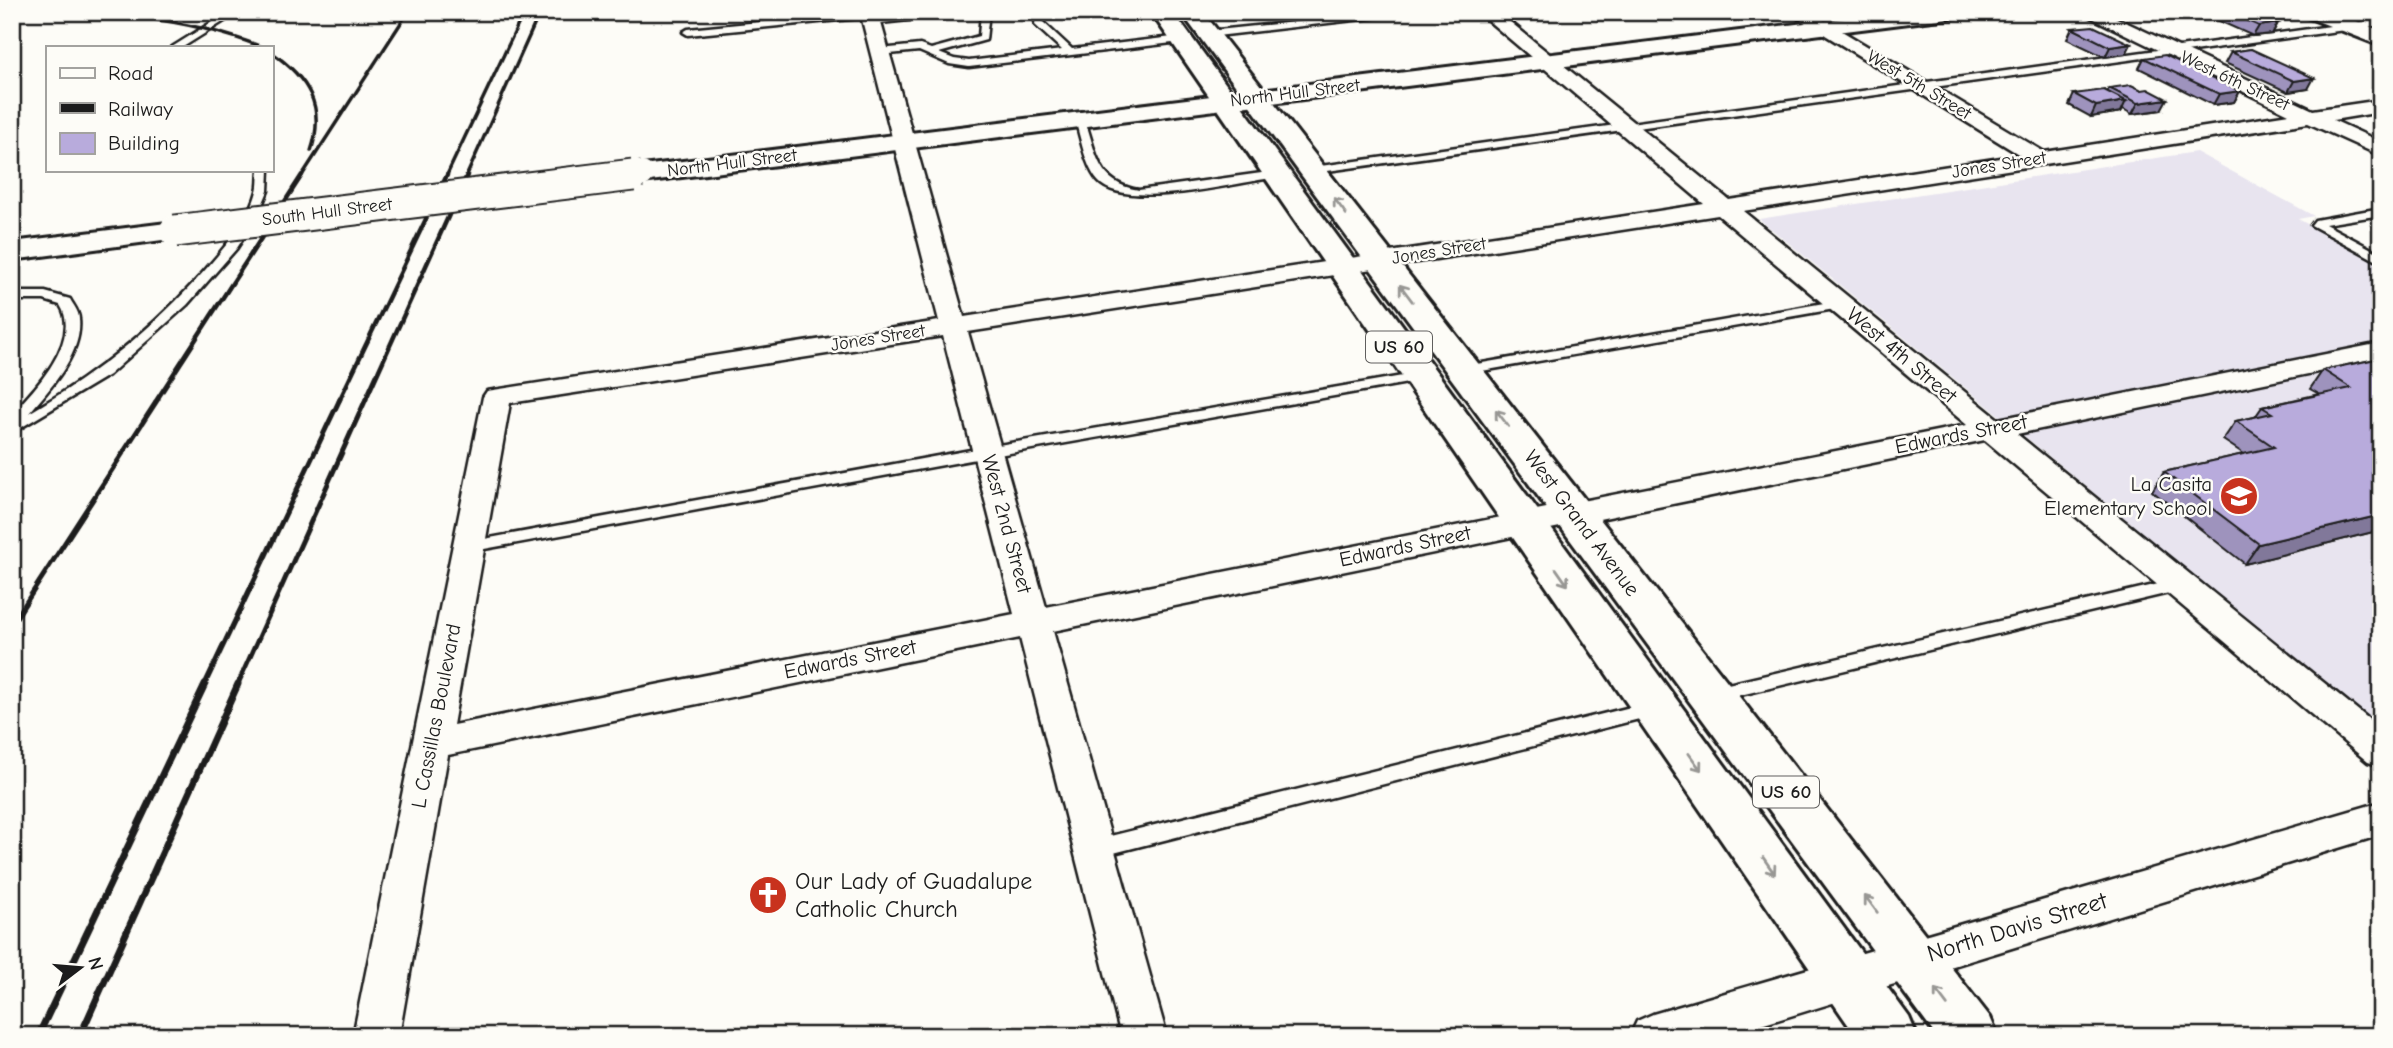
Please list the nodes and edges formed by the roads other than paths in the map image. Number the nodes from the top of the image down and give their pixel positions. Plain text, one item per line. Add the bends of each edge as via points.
1 (235, 12) edge
2 (937, 12) edge
3 (985, 12) edge
4 (1040, 12) edge
5 (1162, 12) edge
6 (1192, 12) edge
7 (1419, 12) edge
8 (1487, 12) edge
9 (1797, 12) edge
10 (1949, 12) edge
11 (2089, 12) edge
12 (2315, 12) edge
13 (870, 15) edge
14 (2381, 22) edge
15 (2350, 26) junction
16 (1823, 28) junction
17 (688, 32) dead end
18 (1208, 34) junction
19 (1181, 39) junction
20 (2381, 39) edge
21 (179, 46) edge
22 (880, 52) junction
23 (931, 52) junction
24 (2174, 52) junction
25 (1071, 53) junction
26 (1548, 62) junction
27 (1922, 87) junction
28 (1258, 98) junction
29 (1226, 102) junction
30 (2381, 106) edge
31 (2311, 117) junction
32 (1080, 120) junction
33 (1627, 128) junction
34 (904, 141) junction
35 (2381, 150) edge
36 (2041, 159) junction
37 (1312, 170) junction
38 (265, 172) edge
39 (642, 174) joint
40 (1276, 174) junction
41 (1723, 208) junction
42 (2381, 211) edge
43 (12, 251) edge
44 (1382, 260) junction
45 (2381, 260) edge
46 (1342, 266) junction
47 (12, 296) edge
48 (1841, 304) junction
49 (954, 326) junction
50 (2381, 351) edge
51 (1465, 370) junction
52 (1420, 377) junction
53 (497, 397) joint
54 (12, 422) edge
55 (1991, 428) junction
56 (12, 429) edge
57 (988, 452) junction
58 (1573, 512) junction
59 (1523, 522) junction
60 (468, 547) junction
61 (2180, 585) junction
62 (1033, 622) junction
63 (1712, 695) junction
64 (1655, 708) junction
65 (431, 744) junction
66 (2381, 751) edge
67 (2381, 818) edge
68 (1094, 849) junction
69 (1912, 958) junction
70 (1847, 978) junction
71 (376, 1036) edge
72 (1144, 1036) edge
73 (1653, 1036) edge
74 (1889, 1036) edge
75 (1970, 1036) edge

1 - 21 lane
2 - 13 street
3 - 23 lane via 983,38
4 - 25 lane via 1038,23
5 - 19 main road, US 60
6 - 18 main road, West Grand Avenue / US 60
7 - 18 lane
8 - 26 street, West 4th Street
9 - 16 street, West 5th Street
10 - 16 main road, North Hull Street
11 - 24 street, West 6th Street
12 - 15 main road
13 - 17 lane
13 - 22 street, West 2nd Street
14 - 15 lane
15 - 20 main road
15 - 24 lane
16 - 26 main road, North Hull Street
16 - 27 street, West 5th Street
18 - 28 main road, West Grand Avenue / US 60
19 - 25 lane
19 - 29 main road, US 60
22 - 23 lane via 920,48
22 - 34 street, West 2nd Street
23 - 25 lane via 969,64
24 - 27 lane
24 - 31 street, West 6th Street
26 - 28 main road, North Hull Street
26 - 33 street, West 4th Street
27 - 33 lane
27 - 36 street, West 5th Street
28 - 29 main road, North Hull Street
28 - 37 main road, West Grand Avenue / US 60
29 - 32 main road, North Hull Street
29 - 40 main road, US 60
30 - 31 street, Jones Street
31 - 35 street, West 6th Street
31 - 36 street, Jones Street
32 - 34 main road, North Hull Street
32 - 40 lane via 1102,179 1119,190 1171,190
33 - 37 lane
33 - 41 street, West 4th Street
34 - 39 main road, North Hull Street
34 - 49 street, West 2nd Street
36 - 41 street, Jones Street
44 -> 37 main road, West Grand Avenue / US 60
38 - 56 lane via 261,202 225,254 176,311 114,365
39 - 43 main road, South Hull Street, bridge
40 - 46 main road, US 60
41 - 44 street, Jones Street
41 - 48 street, West 4th Street
42 - 45 lane via 2317,225
44 - 46 street, Jones Street
51 -> 44 main road, West Grand Avenue / US 60
46 - 49 street, Jones Street
46 - 52 main road, US 60
47 - 54 lane via 46,296 65,302 73,316 71,337 61,360 31,404
48 - 51 lane
48 - 55 street, West 4th Street
49 - 53 street, Jones Street
49 - 57 street, West 2nd Street
50 - 55 street, Edwards Street
58 -> 51 main road, West Grand Avenue / US 60
52 - 57 lane
52 - 59 main road, US 60
53 - 60 street, L Cassillas Boulevard
55 - 58 street, Edwards Street
55 - 61 street, West 4th Street
57 - 60 lane
57 - 62 street, West 2nd Street
58 - 59 street, Edwards Street
58 - 63 main road, West Grand Avenue / US 60
59 - 62 street, Edwards Street
59 -> 64 main road, US 60
60 - 65 street, L Cassillas Boulevard
61 - 63 lane
61 - 66 street, West 4th Street
62 - 65 street, Edwards Street
62 - 68 street, West 2nd Street
69 -> 63 main road, West Grand Avenue / US 60
64 - 68 lane
64 -> 70 main road, US 60
65 - 71 street, L Cassillas Boulevard
67 - 69 street, North Davis Street
68 - 72 street, West 2nd Street
69 - 70 street, North Davis Street
75 -> 69 main road, West Grand Avenue / US 60
70 - 73 street, North Davis Street
70 - 74 main road, US 60

